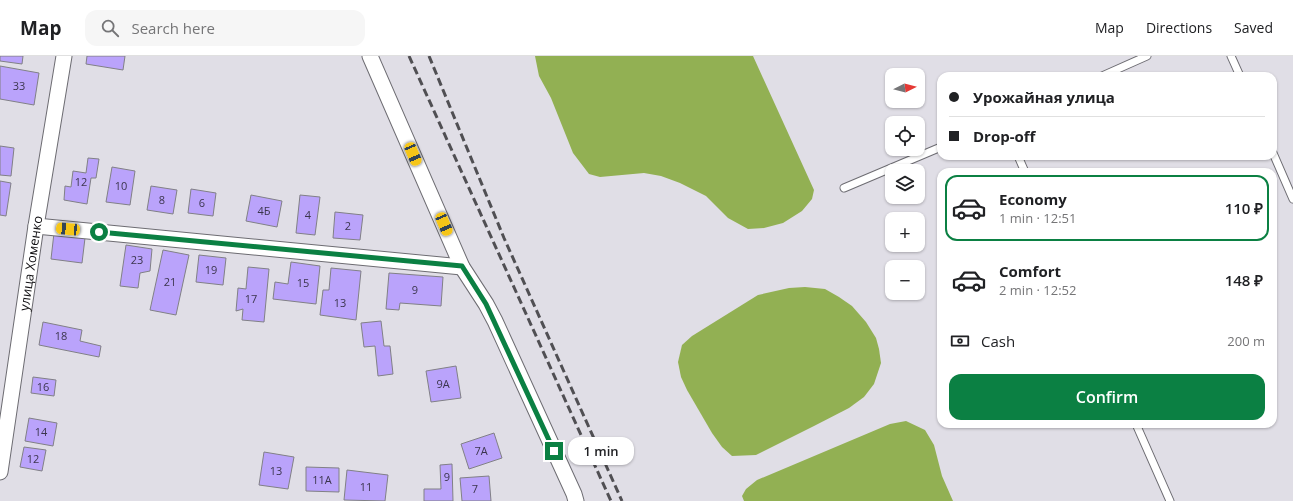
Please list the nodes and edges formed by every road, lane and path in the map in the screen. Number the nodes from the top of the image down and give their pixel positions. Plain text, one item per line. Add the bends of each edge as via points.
1 (64, 56) edge
2 (370, 56) edge
3 (1147, 56) edge
4 (1231, 56) edge
5 (1111, 72) edge
6 (1238, 72) edge
7 (937, 149) edge
8 (1276, 160) edge
9 (844, 188) dead end
10 (1293, 199) edge
11 (36, 226) junction
12 (462, 266) junction
13 (1138, 428) edge
14 (0, 472) edge
15 (576, 501) edge
16 (1170, 501) edge

1 - 11 street, улица Хоменко
2 - 12 street
3 - 5 lane
4 - 6 lane
7 - 9 lane
8 - 10 lane
11 - 12 street
11 - 14 street, улица Хоменко
12 - 15 street via 495,321
13 - 16 lane

